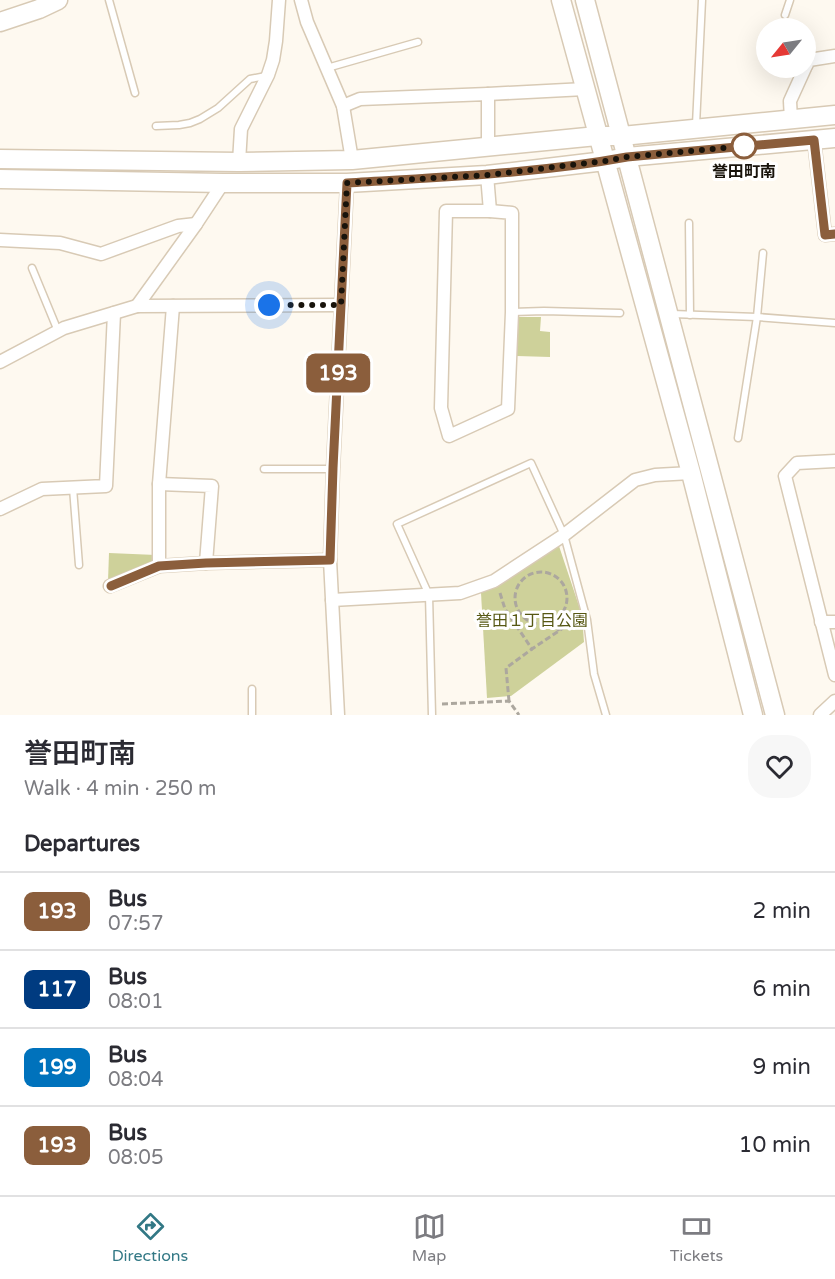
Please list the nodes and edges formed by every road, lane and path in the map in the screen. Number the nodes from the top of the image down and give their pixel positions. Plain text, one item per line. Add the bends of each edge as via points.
1 (58, 0) edge
2 (110, 0) edge
3 (279, 0) edge
4 (301, 0) edge
5 (561, 0) edge
6 (585, 0) edge
7 (702, 0) edge
8 (790, 0) edge
9 (785, 15) dead end
10 (0, 22) edge
11 (418, 42) dead end
12 (835, 56) edge
13 (816, 59) edge
14 (327, 68) junction
15 (268, 75) junction
16 (800, 78) edge
17 (585, 90) junction
18 (135, 93) dead end
19 (488, 94) junction
20 (343, 106) junction
21 (835, 115) edge
22 (791, 120) junction
23 (156, 126) dead end
24 (696, 129) junction
25 (621, 135) junction
26 (597, 136) junction
27 (835, 138) edge
28 (814, 140) junction
29 (488, 147) junction
30 (627, 157) junction
31 (0, 159) edge
32 (352, 160) junction
33 (605, 161) junction
34 (239, 162) junction
35 (488, 175) junction
36 (0, 179) edge
37 (223, 183) junction
38 (347, 183) junction
39 (490, 211) junction
40 (689, 223) dead end
41 (195, 224) junction
42 (835, 234) edge
43 (0, 240) edge
44 (763, 253) dead end
45 (32, 268) dead end
46 (341, 305) junction
47 (136, 306) junction
48 (173, 306) junction
49 (512, 312) junction
50 (620, 313) dead end
51 (114, 314) junction
52 (669, 314) junction
53 (690, 315) junction
54 (757, 316) junction
55 (835, 323) edge
56 (58, 331) junction
57 (0, 363) edge
58 (738, 438) dead end
59 (835, 461) edge
60 (333, 468) junction
61 (264, 469) dead end
62 (691, 473) junction
63 (159, 484) junction
64 (73, 488) junction
65 (0, 509) edge
66 (564, 535) junction
67 (330, 560) junction
68 (206, 563) junction
69 (79, 565) dead end
70 (159, 566) junction
71 (494, 581) junction
72 (111, 586) dead end
73 (429, 595) junction
74 (332, 600) junction
75 (553, 621) junction
76 (821, 622) junction
77 (835, 622) edge
78 (587, 624) junction
79 (559, 631) junction
80 (531, 649) junction
81 (835, 675) edge
82 (252, 689) dead end
83 (509, 701) junction
84 (835, 701) edge
85 (432, 704) junction
86 (252, 715) edge
87 (338, 715) edge
88 (432, 715) edge
89 (519, 715) edge
90 (606, 715) edge
91 (753, 715) edge
92 (775, 715) edge
93 (820, 715) edge

1 - 10 street
2 - 18 lane
3 - 15 street
4 - 14 street
5 - 17 street
6 - 25 street
7 - 24 lane
8 - 9 lane
11 - 14 lane
12 - 13 street
14 - 20 street
15 - 23 lane via 250,79 200,119
15 - 34 street via 241,129
16 - 22 street via 790,101
17 - 19 street
17 - 26 street
19 - 20 street via 360,99
19 - 29 street
20 - 32 street
21 - 22 street
22 - 24 street
24 - 25 street
25 - 26 street
25 - 30 street
26 - 29 street
26 - 33 street
27 - 28 street
28 - 30 street
28 - 42 street via 825,235
29 - 32 street
30 - 33 street
30 - 52 street
31 - 34 street
32 - 34 street
33 - 35 street
33 - 62 street
35 - 38 street
35 - 39 street
36 - 37 street
37 - 38 street
37 - 41 street
38 - 46 street
39 - 49 street via 512,213
39 - 49 street via 446,212 441,408 448,436 508,409
40 - 53 lane
41 - 43 street via 178,226 101,254 60,243
41 - 47 street
44 - 54 lane
45 - 56 lane
46 - 48 street
46 - 60 street
47 - 48 street
47 - 51 street
48 - 63 street
49 - 50 lane
51 - 56 street
51 - 64 street via 106,486
52 - 53 lane
52 - 92 street
53 - 54 lane
54 - 55 lane
54 - 58 lane
56 - 57 street
59 - 76 street via 797,463 785,476
60 - 61 lane
60 - 67 street
62 - 66 street via 635,480
62 - 91 street
63 - 68 street via 212,486
63 - 70 street
64 - 65 street via 42,489
64 - 69 lane
66 - 71 street
66 - 73 lane via 531,463 397,524
66 - 78 lane
67 - 68 street
67 - 74 street
68 - 70 street
70 - 72 street
71 - 73 street via 460,593
71 - 80 path via 505,609
73 - 74 street
73 - 85 lane
74 - 87 street
75 - 75 path via 530,621 518,610 517,586 528,575 550,573 562,583 567,600
75 - 79 path
76 - 77 street
76 - 81 street
78 - 79 path via 566,626
78 - 90 lane via 594,674
79 - 80 path
80 - 83 path via 506,668
82 - 86 lane
83 - 85 path
83 - 89 path
84 - 93 street
85 - 88 lane

